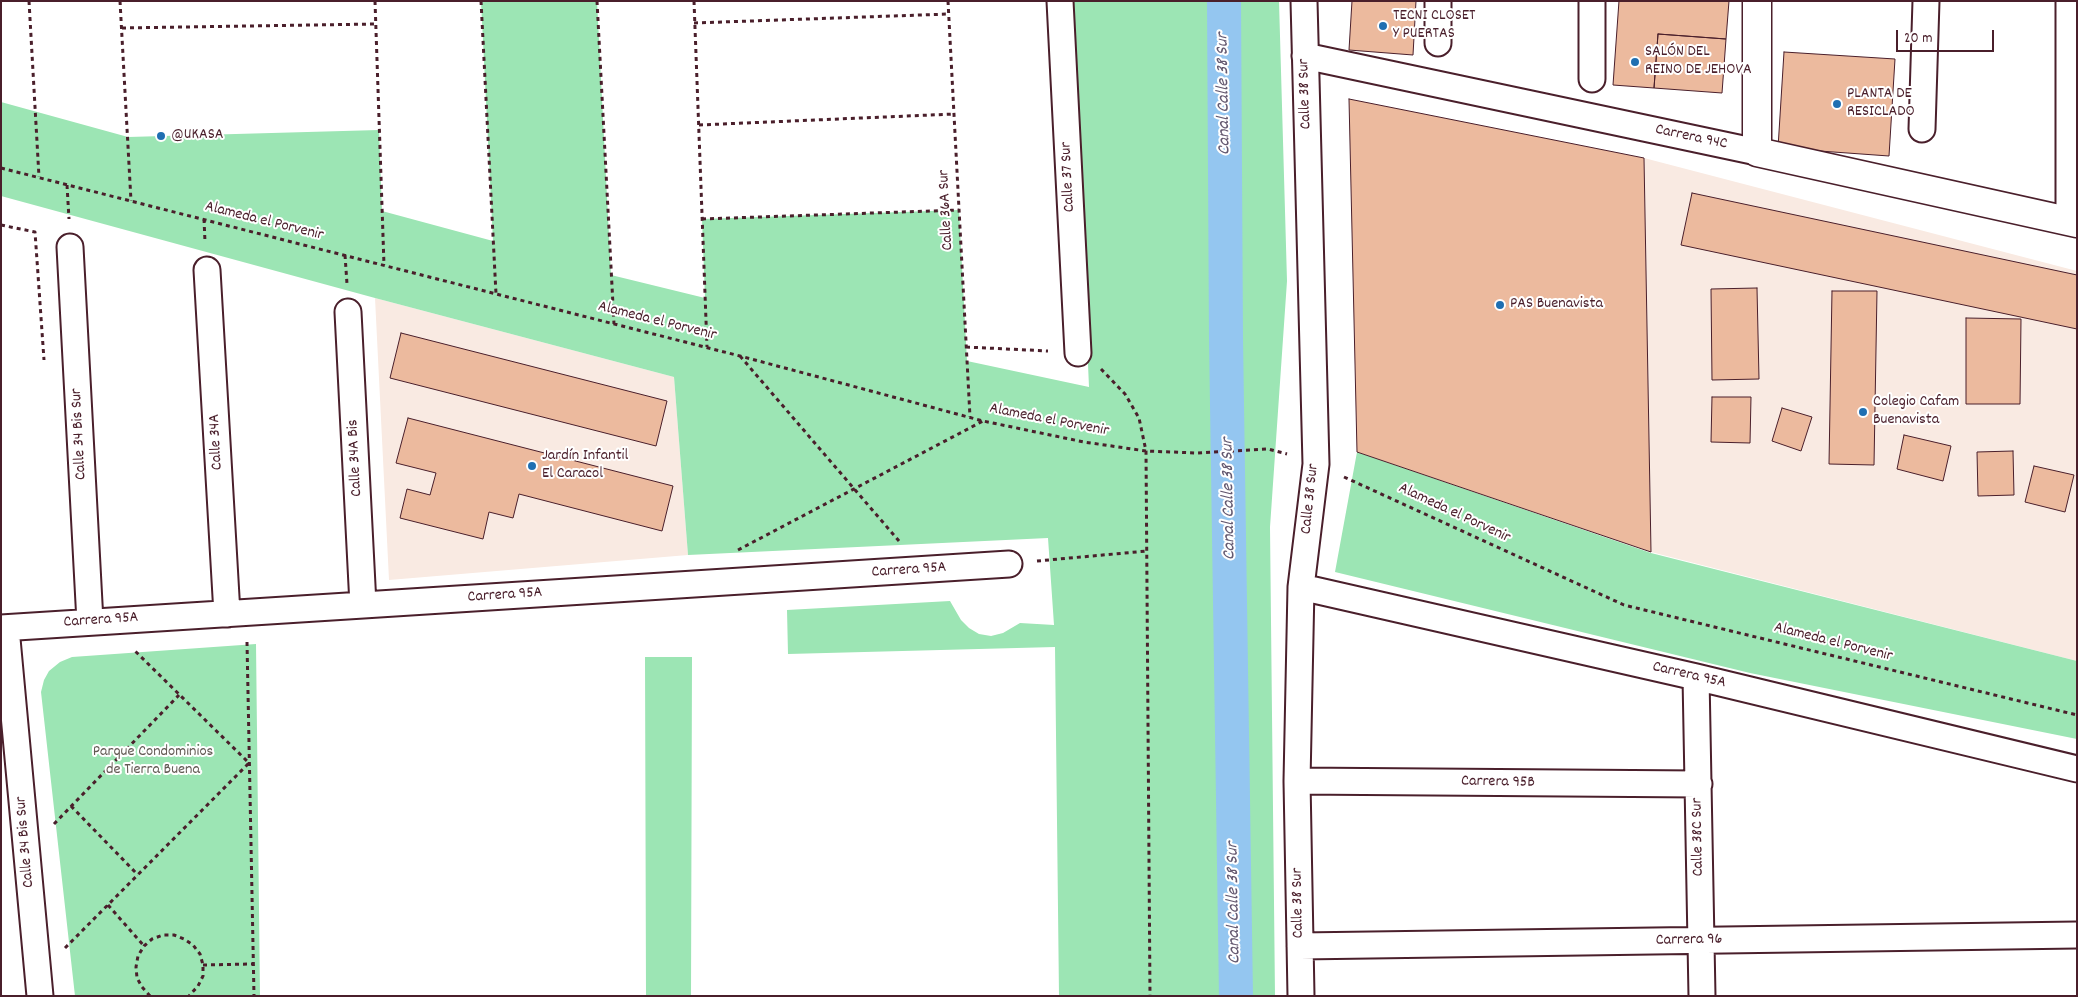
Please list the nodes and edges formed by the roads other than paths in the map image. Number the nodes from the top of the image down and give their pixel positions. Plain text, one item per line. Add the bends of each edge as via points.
1 (1060, 1) edge
2 (1304, 1) edge
3 (1438, 1) edge
4 (1592, 1) edge
5 (1756, 1) edge
6 (1926, 1) edge
7 (2069, 1) edge
8 (1438, 43) dead end
9 (1305, 56) junction
10 (1592, 78) dead end
11 (1922, 128) dead end
12 (1758, 152) junction
13 (2073, 222) edge
14 (70, 247) dead end
15 (207, 270) dead end
16 (348, 312) dead end
17 (1078, 353) road end
18 (1009, 564) road end
19 (1301, 587) junction
20 (363, 605) junction
21 (227, 614) junction
22 (90, 622) junction
23 (3, 628) edge
24 (1696, 677) junction
25 (2077, 768) edge
26 (1297, 781) junction
27 (1699, 784) junction
28 (2077, 935) edge
29 (1701, 941) junction
30 (1300, 946) junction
31 (40, 996) edge
32 (1301, 996) edge
33 (1702, 996) edge

1 - 17 street, Calle 37 Sur
2 - 9 street, Calle 38 Sur
3 - 8 street
4 - 10 street
5 - 12 street
6 - 11 street
7 - 13 street
9 - 12 street, Carrera 94C
9 - 19 street, Calle 38 Sur via 1316,464
12 - 13 street, Carrera 94C
14 - 22 street, Calle 34 Bis Sur
15 - 21 street, Calle 34A
16 - 20 street, Calle 34A Bis
18 - 20 street, Carrera 95A
19 - 24 street, Carrera 95A
19 - 26 street, Calle 38 Sur
20 - 21 street, Carrera 95A
21 - 22 street, Carrera 95A
22 - 23 street, Carrera 95A
23 - 31 street, Calle 34 Bis Sur
24 - 25 street, Carrera 95A
24 - 27 street, Calle 38C Sur
26 - 27 street, Carrera 95B
26 - 30 street, Calle 38 Sur
27 - 29 street, Calle 38C Sur
28 - 29 street, Carrera 96
29 - 30 street, Carrera 96
29 - 33 street, Calle 38C Sur
30 - 32 street, Calle 38 Sur

